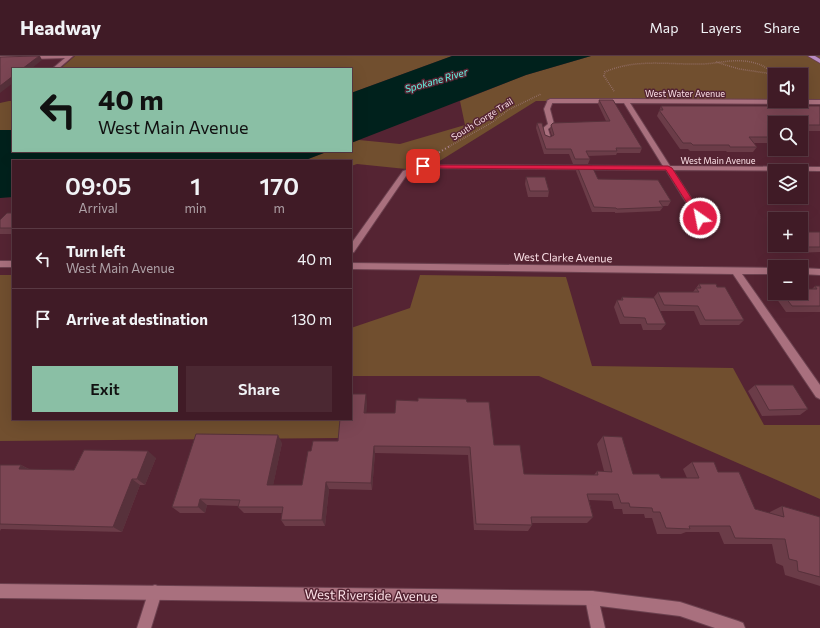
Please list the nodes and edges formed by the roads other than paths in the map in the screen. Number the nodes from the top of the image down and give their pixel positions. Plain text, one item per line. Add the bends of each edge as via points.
1 (70, 56) edge
2 (811, 56) edge
3 (0, 58) edge
4 (820, 61) edge
5 (56, 68) edge
6 (626, 101) junction
7 (820, 102) edge
8 (548, 139) edge
9 (668, 168) junction
10 (820, 169) edge
11 (700, 218) dead end
12 (352, 249) edge
13 (0, 264) edge
14 (12, 264) edge
15 (352, 266) edge
16 (736, 271) junction
17 (768, 271) edge
18 (808, 271) edge
19 (820, 272) edge
20 (820, 394) edge
21 (0, 591) edge
22 (155, 592) junction
23 (592, 598) junction
24 (144, 628) edge
25 (598, 628) edge
26 (738, 628) edge

1 - 3 street
1 - 5 street
2 - 4 main road
6 - 7 street, West Water Avenue
6 - 8 street, West Water Avenue via 550,101 547,109 550,124 545,129
6 - 9 street
9 - 10 street, West Main Avenue
9 - 11 street
9 - 12 street, West Main Avenue via 423,166 405,172
13 - 14 street
15 - 16 street, West Clarke Avenue
16 - 17 street, West Clarke Avenue
16 - 20 street
18 - 19 street
21 - 22 street, West Riverside Avenue
22 - 23 street, West Riverside Avenue
22 - 24 street
23 - 25 street
23 - 26 street, West Riverside Avenue via 680,609

